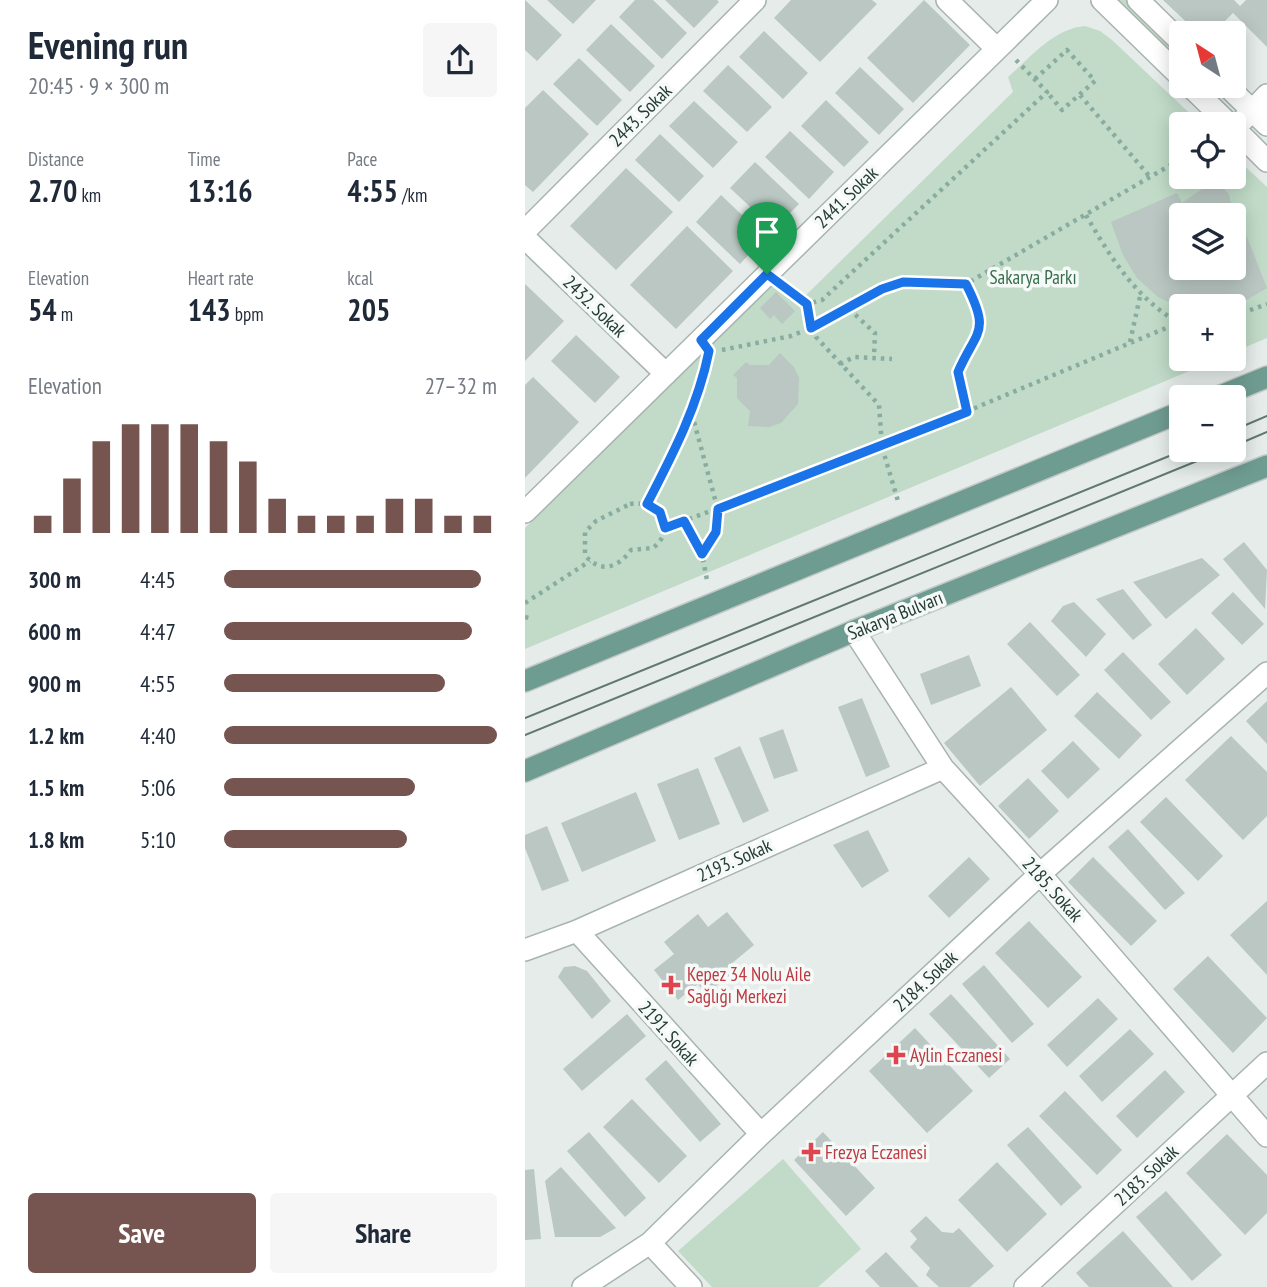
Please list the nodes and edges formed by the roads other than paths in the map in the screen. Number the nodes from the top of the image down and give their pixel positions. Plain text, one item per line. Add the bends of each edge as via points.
1 (755, 0) edge
2 (947, 0) edge
3 (1047, 0) edge
4 (1102, 0) edge
5 (1138, 0) edge
6 (1169, 30) edge
7 (997, 49) junction
8 (1169, 65) edge
9 (1267, 95) edge
10 (1202, 98) edge
11 (1239, 98) edge
12 (1217, 112) edge
13 (1259, 117) edge
14 (1246, 141) edge
15 (1267, 161) edge
16 (525, 230) edge
17 (525, 238) edge
18 (666, 374) junction
19 (1267, 377) edge
20 (1246, 386) edge
21 (1169, 417) edge
22 (1267, 466) edge
23 (525, 512) edge
24 (854, 631) junction
25 (1267, 673) edge
26 (525, 681) edge
27 (943, 768) junction
28 (525, 771) edge
29 (1040, 874) junction
30 (576, 931) junction
31 (525, 950) edge
32 (1267, 1063) edge
33 (1233, 1095) junction
34 (761, 1134) junction
35 (1267, 1136) edge
36 (650, 1243) junction
37 (583, 1287) edge
38 (691, 1287) edge
39 (1025, 1287) edge

1 - 16 street, 2443. Sokak
2 - 7 street
3 - 7 street, 2441. Sokak
4 - 8 street
5 - 6 street
7 - 18 street, 2441. Sokak via 767,274 705,345
9 - 13 street
10 - 12 street
11 - 13 street
14 - 15 street
17 - 18 street, 2432. Sokak
18 - 23 street, 2441. Sokak
19 - 20 main road
21 - 26 main road
22 - 24 main road, Sakarya Bulvarı
24 - 27 street, 2185. Sokak
24 - 28 main road, Sakarya Bulvarı
25 - 29 street, 2184. Sokak
27 - 29 street, 2185. Sokak
27 - 30 street, 2193. Sokak
29 - 33 street, 2185. Sokak
29 - 34 street, 2184. Sokak
30 - 31 street, 2193. Sokak
30 - 34 street, 2191. Sokak
32 - 33 street, 2183. Sokak
33 - 35 street, 2185. Sokak
33 - 39 street, 2183. Sokak
34 - 36 street, 2184. Sokak
36 - 37 street, 2184. Sokak
36 - 38 street

